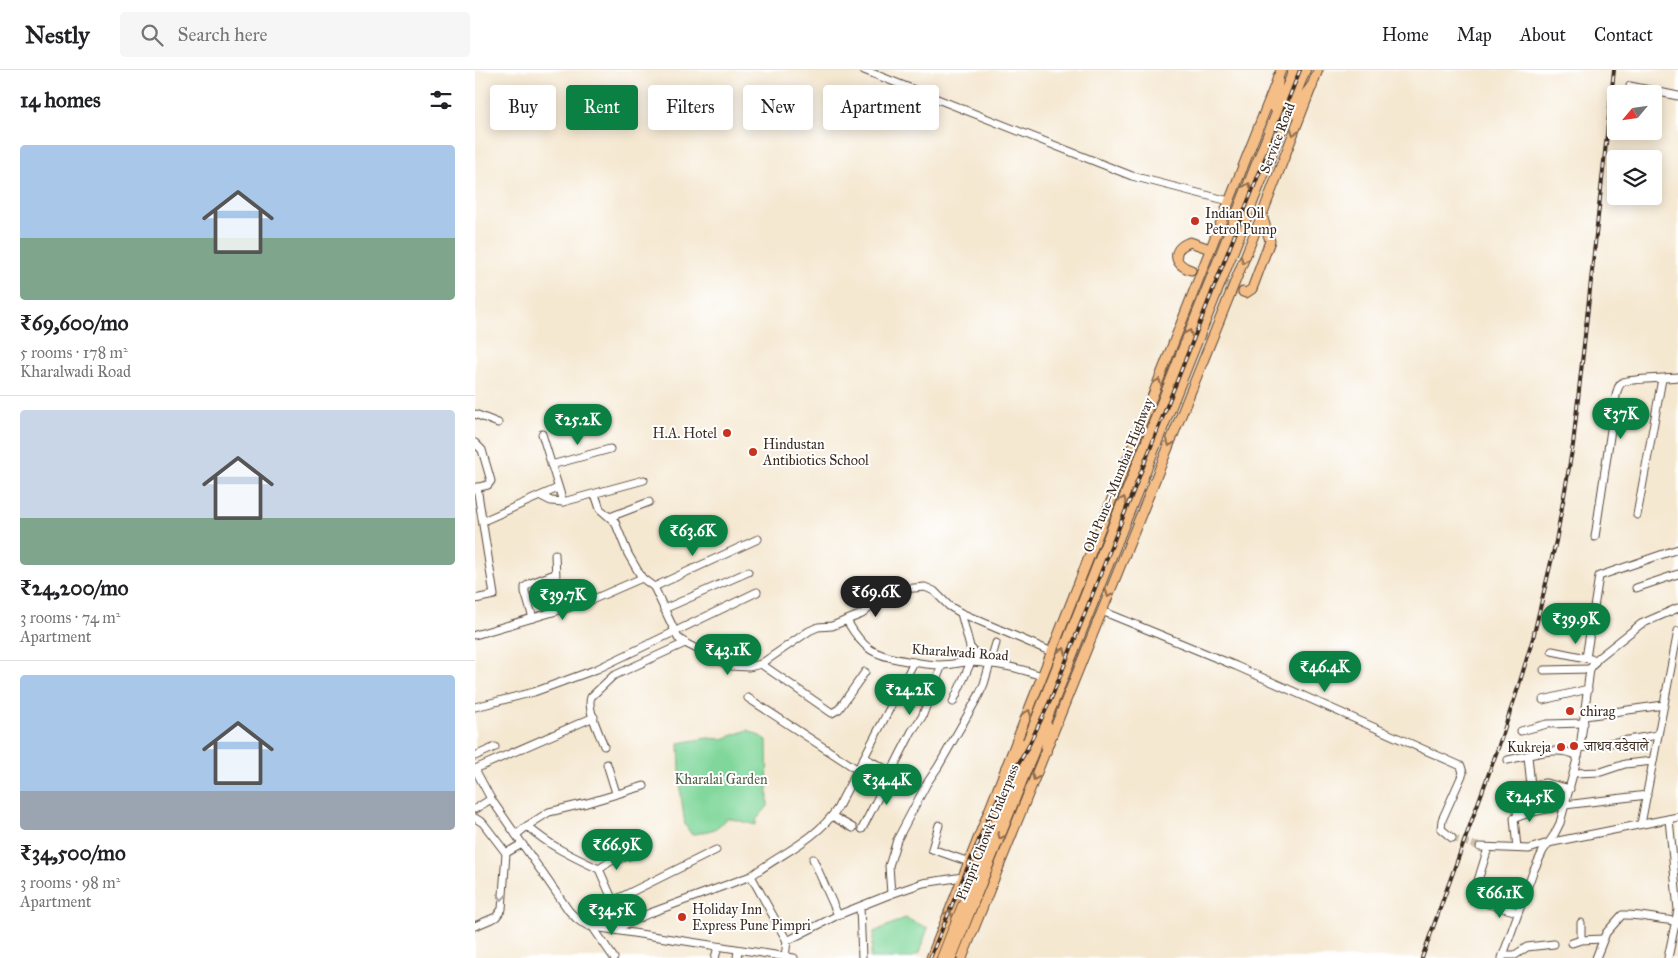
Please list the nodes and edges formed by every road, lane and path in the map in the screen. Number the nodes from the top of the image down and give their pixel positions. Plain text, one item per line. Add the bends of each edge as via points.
1 (864, 70) edge
2 (1294, 70) edge
3 (1305, 70) edge
4 (1318, 70) edge
5 (1279, 73) edge
6 (1312, 86) junction
7 (1663, 93) edge
8 (1678, 96) edge
9 (1278, 123) junction
10 (1229, 201) junction
11 (1262, 215) junction
12 (1234, 234) junction
13 (1210, 249) junction
14 (1191, 270) tunnel mouth
15 (1243, 292) dead end
16 (1678, 377) edge
17 (1662, 379) junction
18 (475, 414) edge
19 (498, 423) dead end
20 (542, 434) dead end
21 (475, 443) edge
22 (610, 449) dead end
23 (551, 465) junction
24 (644, 480) dead end
25 (476, 488) edge
26 (559, 488) junction
27 (595, 494) junction
28 (541, 496) junction
29 (563, 502) junction
30 (649, 502) dead end
31 (1637, 514) dead end
32 (609, 517) junction
33 (483, 521) junction
34 (1595, 537) dead end
35 (758, 539) dead end
36 (1678, 549) edge
37 (555, 554) dead end
38 (749, 572) dead end
39 (1678, 574) edge
40 (556, 578) junction
41 (642, 578) junction
42 (653, 587) junction
43 (1636, 588) dead end
44 (757, 592) dead end
45 (475, 599) edge
46 (568, 608) junction
47 (1678, 608) edge
48 (665, 609) junction
49 (1102, 611) junction
50 (961, 613) junction
51 (533, 618) junction
52 (847, 621) junction
53 (1678, 630) edge
54 (675, 631) junction
55 (475, 635) edge
56 (685, 643) junction
57 (996, 643) dead end
58 (1552, 651) dead end
59 (1052, 652) junction
60 (1586, 658) junction
61 (1596, 660) junction
62 (914, 662) junction
63 (971, 662) junction
64 (987, 663) junction
65 (761, 664) junction
66 (942, 665) junction
67 (1590, 669) junction
68 (1545, 670) dead end
69 (865, 672) dead end
70 (1042, 676) junction
71 (1588, 689) junction
72 (748, 698) dead end
73 (1543, 700) dead end
74 (953, 702) dead end
75 (1664, 705) junction
76 (475, 707) edge
77 (1049, 716) junction
78 (594, 717) junction
79 (1585, 720) junction
80 (1032, 729) junction
81 (1521, 731) dead end
82 (1658, 735) junction
83 (604, 746) dead end
84 (495, 747) dead end
85 (1580, 748) junction
86 (1046, 751) junction
87 (475, 756) edge
88 (1528, 756) junction
89 (1578, 756) junction
90 (865, 758) junction
91 (1508, 760) dead end
92 (1653, 761) junction
93 (607, 764) dead end
94 (1006, 768) junction
95 (475, 769) edge
96 (858, 770) junction
97 (891, 772) junction
98 (1574, 773) junction
99 (644, 786) dead end
100 (1529, 786) junction
101 (1570, 788) junction
102 (616, 794) junction
103 (1647, 795) junction
104 (491, 799) junction
105 (1565, 805) junction
106 (475, 809) edge
107 (1533, 812) junction
108 (832, 816) junction
109 (1518, 817) junction
110 (1678, 817) edge
111 (475, 818) edge
112 (1669, 819) junction
113 (1641, 824) junction
114 (939, 825) dead end
115 (527, 826) junction
116 (853, 828) dead end
117 (862, 829) dead end
118 (516, 835) junction
119 (1452, 838) dead end
120 (1548, 843) junction
121 (522, 844) junction
122 (1480, 847) tunnel mouth
123 (1488, 848) junction
124 (1517, 848) junction
125 (716, 850) dead end
126 (644, 852) dead end
127 (506, 853) junction
128 (813, 859) dead end
129 (969, 862) junction
130 (599, 869) junction
131 (751, 876) junction
132 (963, 877) junction
133 (1677, 883) edge
134 (891, 894) junction
135 (1472, 900) dead end
136 (613, 901) junction
137 (1488, 904) dead end
138 (861, 907) junction
139 (1518, 912) junction
140 (838, 916) junction
141 (1677, 921) junction
142 (581, 922) junction
143 (1581, 924) dead end
144 (475, 926) edge
145 (591, 926) junction
146 (613, 930) junction
147 (1603, 939) junction
148 (1581, 940) junction
149 (787, 941) junction
150 (1572, 943) dead end
151 (1554, 944) dead end
152 (718, 947) junction
153 (738, 950) junction
154 (1503, 956) edge
155 (774, 957) edge
156 (785, 957) edge
157 (614, 958) edge
158 (715, 958) edge
159 (737, 958) edge
160 (794, 958) edge
161 (862, 958) edge
162 (931, 958) edge
163 (942, 958) edge
164 (951, 958) edge
165 (962, 958) edge
166 (1596, 958) edge
167 (1668, 958) edge

1 - 10 street via 1131,176
2 - 9 highway
3 - 9 highway
4 - 6 main road, Service Road
5 - 9 highway
5 - 10 main road
6 - 9 highway
6 -> 11 main road, Service Road
7 - 8 street
9 - 12 highway
10 - 13 main road
11 - 15 main road via 1269,241 1252,289
11 -> 49 main road, Service Road
12 - 77 highway, Old Pune–Mumbai Highway
80 -> 12 highway, Old Pune–Mumbai Highway
13 - 14 main road via 1190,242 1181,247 1177,260
59 -> 13 main road
16 - 17 street
17 - 31 street
17 - 34 street via 1625,381 1617,390
18 - 19 street
20 - 23 street
21 - 25 street via 481,450 491,481
22 - 23 street
23 - 26 street
24 - 27 street
25 - 33 street
26 - 28 street
26 - 29 street
27 - 29 street
27 - 32 street via 600,509
28 - 29 street
28 - 33 street
30 - 32 street
32 - 41 street via 615,522
33 - 45 street via 494,595
35 - 42 street
36 - 60 street via 1599,576
37 - 40 street
38 - 48 street
39 - 43 street
40 - 46 street
40 - 51 street via 552,575 525,588
41 - 42 street
41 - 46 street
42 - 48 street
44 - 54 street
46 - 51 street
47 - 61 street via 1641,624
48 - 54 street
49 - 86 main road, Service Road
49 - 119 street via 1461,766 1463,773 1441,820 1441,828
50 - 52 street via 925,587 892,590 862,614
50 - 59 street
50 - 64 street via 970,647
51 - 55 street
52 - 62 street, Kharalwadi Road via 857,638 871,651
52 - 65 street via 809,631
53 - 75 street
54 - 56 street
54 - 76 street via 597,669 534,692
56 - 65 street via 730,666
56 - 78 street via 608,680 589,701
57 - 64 street
58 - 60 street
59 - 70 main road
60 - 61 street
61 - 67 street
62 - 66 street, Kharalwadi Road
62 - 90 street
63 - 64 street, Kharalwadi Road
63 - 66 street, Kharalwadi Road
63 - 74 street
64 - 70 street, Kharalwadi Road
64 - 134 street via 979,695 897,840 889,866
65 - 69 street via 832,713 839,709
66 - 97 street via 922,717
67 - 68 street
67 - 71 street
94 -> 70 main road
71 - 73 street
71 - 79 street
72 - 96 street
75 - 79 street
75 - 82 street
77 - 86 highway
77 -> 164 highway, Pimpri Chowk Underpass
78 - 83 street
78 - 95 street
79 - 81 street
79 - 85 street
80 - 94 highway
80 - 163 highway, Pimpri Chowk Underpass
82 - 85 street
82 - 92 street
84 - 87 street
85 - 89 street
86 -> 165 main road, Service Road
88 - 89 street via 1563,750
88 - 91 street
88 - 100 street
89 - 98 street
90 - 96 street
90 - 97 street
92 - 98 street via 1625,764 1601,772
92 - 103 street
93 - 102 street
94 - 129 main road
95 - 104 street
96 - 108 street
97 - 117 street
98 - 101 street
99 - 102 street
100 - 101 street via 1545,783
100 - 107 street
100 - 109 street via 1512,790
101 - 105 street
102 - 115 street via 549,812
103 - 105 street
103 - 113 street
104 - 106 street
104 - 118 street
105 - 107 street
105 - 120 street via 1560,823
107 - 109 street
108 - 116 street
108 - 131 street via 812,836
109 - 124 street via 1514,818
110 - 112 street
111 - 127 street via 483,823
112 - 113 street
112 - 133 street
113 - 120 street
114 - 129 street via 932,849
115 - 118 street
115 - 130 street via 567,855
118 - 121 street
120 - 124 street via 1529,849
120 - 139 street
121 - 127 street
121 - 142 street via 569,911
122 - 123 street
123 - 124 street
123 - 135 street
125 - 136 street
126 - 130 street via 611,861
127 -> 144 street via 502,909 496,916
128 - 140 street
129 - 132 main road
130 - 136 street
131 - 146 street
131 - 149 street
132 - 134 street via 923,883
162 -> 132 main road
133 - 141 street
134 - 138 street
136 - 142 street
137 - 139 street
138 - 140 street
138 - 161 street
139 - 154 street
140 - 149 street
141 - 147 street via 1623,915
141 - 167 street
142 - 145 street
143 - 148 street
145 - 146 street
145 - 157 street
146 - 152 street
147 - 148 street
147 - 166 street
148 - 150 street
149 - 156 street
151 - 154 street via 1527,947 1515,955
152 - 153 street
152 - 158 street
153 - 155 street
153 - 159 street
155 - 156 street
156 - 160 street

